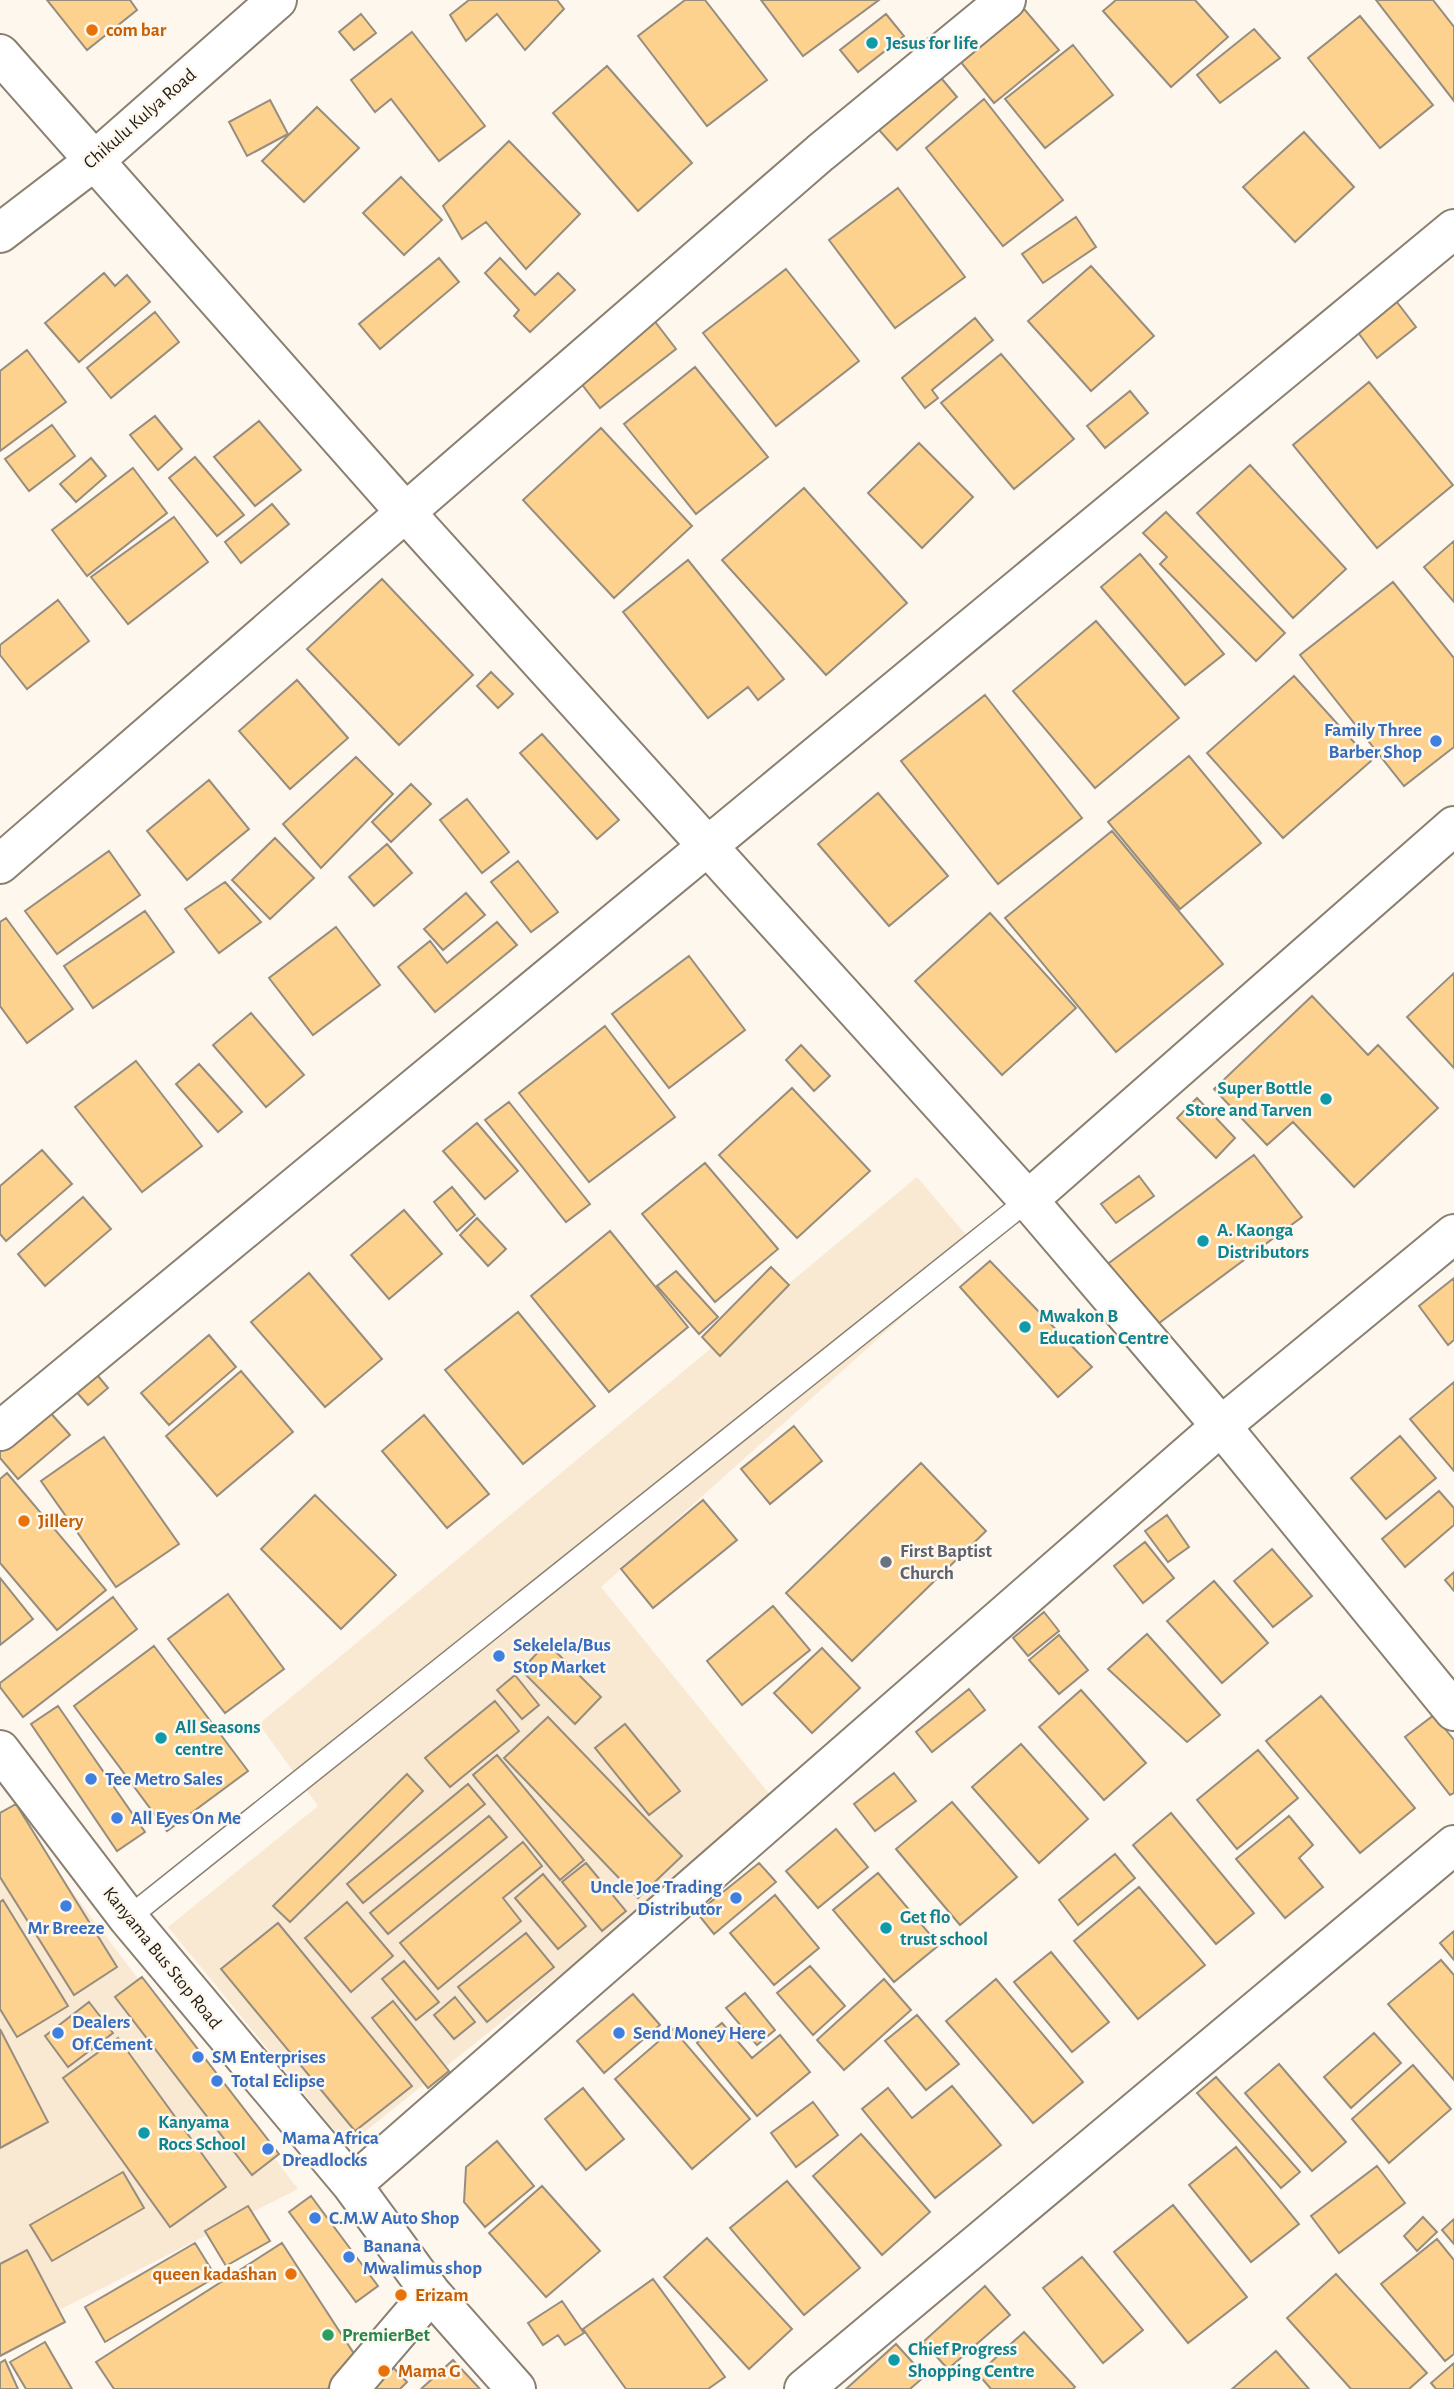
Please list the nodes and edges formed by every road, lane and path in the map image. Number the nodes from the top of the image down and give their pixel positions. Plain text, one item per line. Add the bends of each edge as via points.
1 (277, 0) edge
2 (1006, 0) edge
3 (0, 54) edge
4 (94, 161) junction
5 (1454, 229) edge
6 (0, 233) edge
7 (406, 513) junction
8 (1454, 826) edge
9 (709, 846) junction
10 (0, 864) edge
11 (1028, 1200) junction
12 (1454, 1234) edge
13 (1221, 1426) junction
14 (0, 1431) edge
15 (1454, 1711) edge
16 (0, 1750) edge
17 (14, 1791) edge
18 (1454, 1845) edge
19 (128, 1918) junction
20 (352, 2185) junction
21 (431, 2293) junction
22 (349, 2389) edge
23 (516, 2389) edge
24 (804, 2389) edge

1 - 4 street, Chikulu Kulya Road
2 - 7 street via 820,152
3 - 4 street
4 - 6 street, Chikulu Kulya Road
4 - 7 street
5 - 9 street
7 - 9 street
7 - 10 street
8 - 11 street
9 - 11 street
9 - 14 street
11 - 13 street
11 - 19 lane
12 - 13 street
13 - 15 street
13 - 20 street
16 - 17 street, Kanyama Bus Stop Road
17 - 19 street, Kanyama Bus Stop Road
18 - 24 street
19 - 20 street, Kanyama Bus Stop Road
20 - 21 street, Kanyama Bus Stop Road
21 - 22 street
21 - 23 street, Kanyama Bus Stop Road

